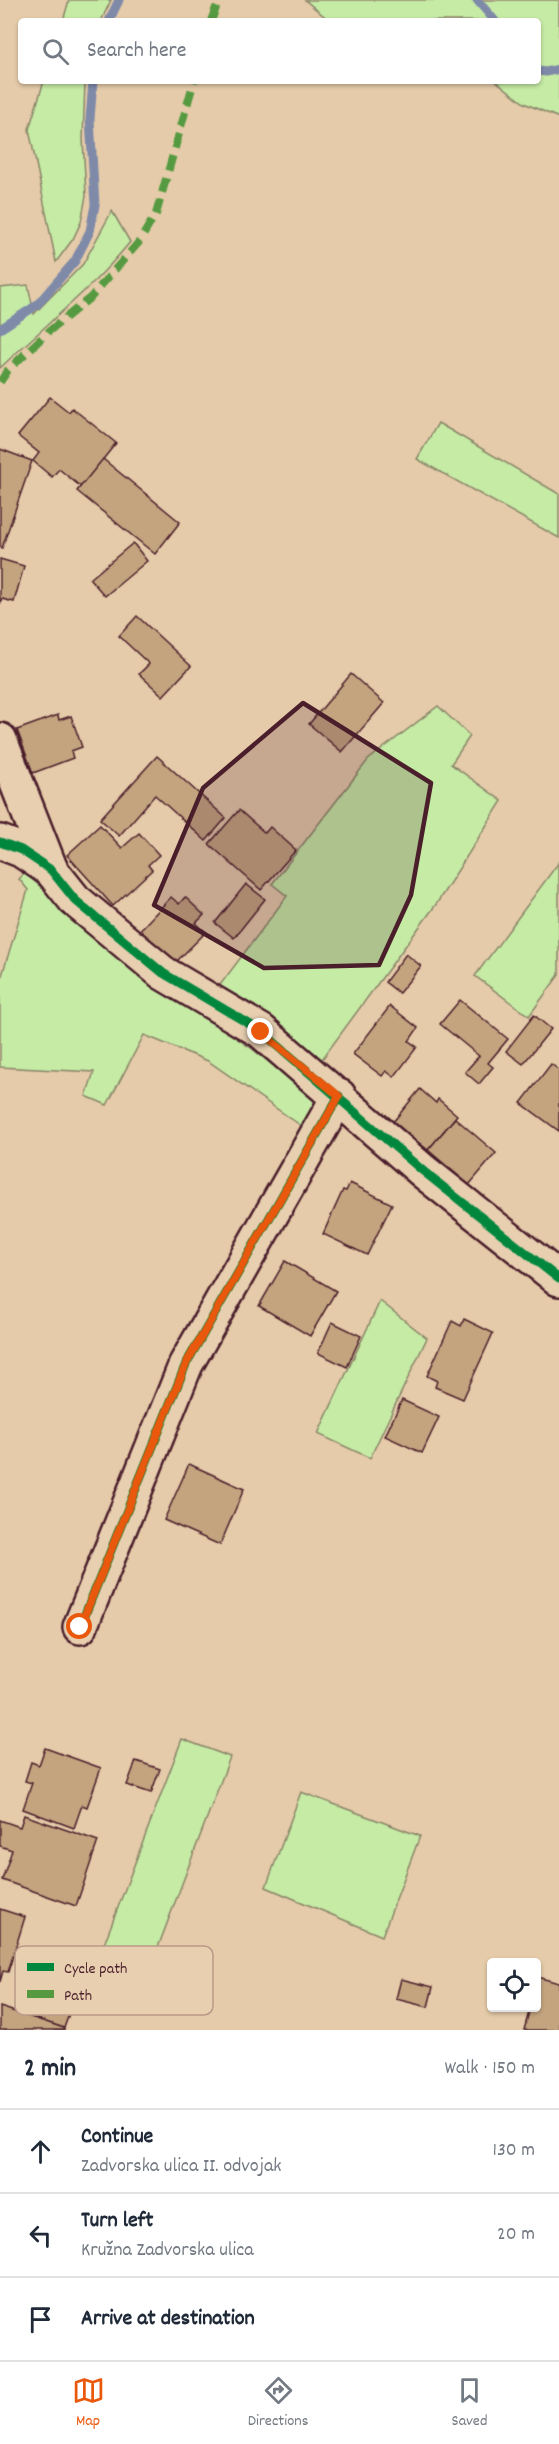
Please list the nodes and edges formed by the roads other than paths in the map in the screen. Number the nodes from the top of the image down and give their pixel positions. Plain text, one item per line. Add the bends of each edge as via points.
1 (0, 740) edge
2 (0, 842) edge
3 (51, 870) junction
4 (339, 1096) junction
5 (559, 1279) edge
6 (80, 1627) dead end

1 - 3 street
2 - 3 street via 21,850
3 - 4 street via 75,900 163,973 261,1032
4 - 5 street via 423,1171
4 - 6 street via 186,1364

